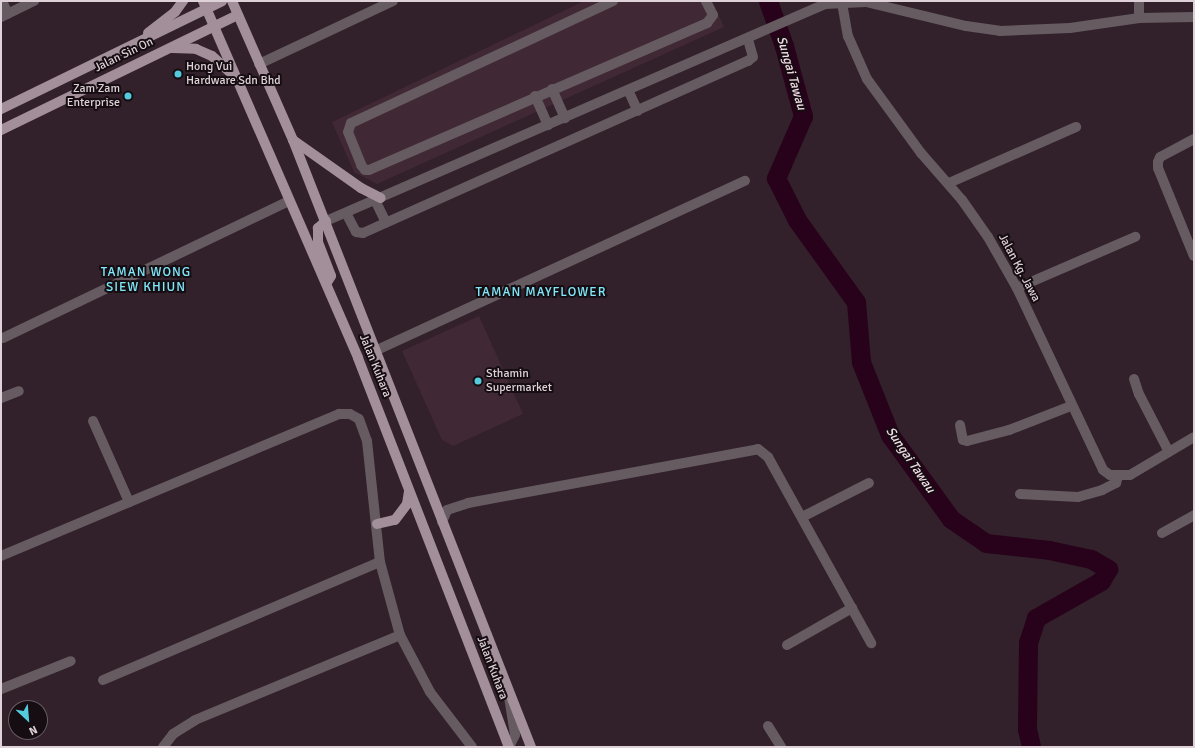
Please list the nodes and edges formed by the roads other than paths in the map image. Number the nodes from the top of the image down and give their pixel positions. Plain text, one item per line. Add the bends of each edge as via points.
1 (2, 1) edge
2 (34, 1) edge
3 (183, 1) edge
4 (222, 1) edge
5 (232, 1) edge
6 (393, 1) edge
7 (613, 1) edge
8 (706, 1) edge
9 (1139, 1) edge
10 (824, 3) edge
11 (842, 3) junction
12 (204, 5) edge
13 (238, 15) junction
14 (4, 16) edge
15 (1194, 17) edge
16 (1139, 18) junction
17 (214, 27) junction
18 (748, 40) junction
19 (170, 47) junction
20 (128, 49) junction
21 (259, 64) junction
22 (236, 78) junction
23 (552, 89) junction
24 (628, 90) junction
25 (536, 96) junction
26 (1, 109) edge
27 (638, 111) junction
28 (564, 118) junction
29 (548, 125) junction
30 (1076, 127) dead end
31 (1, 130) edge
32 (1194, 138) edge
33 (293, 140) junction
34 (746, 181) dead end
35 (948, 183) junction
36 (378, 199) junction
37 (289, 202) junction
38 (346, 213) junction
39 (326, 221) junction
40 (386, 223) junction
41 (1135, 236) dead end
42 (1194, 256) edge
43 (326, 284) junction
44 (1017, 288) junction
45 (3, 338) dead end
46 (377, 350) junction
47 (1134, 379) dead end
48 (19, 391) dead end
49 (1, 398) edge
50 (1071, 406) junction
51 (93, 422) dead end
52 (960, 426) dead end
53 (1194, 437) edge
54 (1168, 452) junction
55 (1118, 476) junction
56 (869, 483) dead end
57 (409, 492) junction
58 (1020, 494) dead end
59 (129, 502) junction
60 (1194, 515) edge
61 (802, 517) junction
62 (442, 522) junction
63 (376, 524) junction
64 (1162, 533) dead end
65 (1, 556) edge
66 (380, 562) junction
67 (852, 608) junction
68 (400, 635) junction
69 (871, 642) dead end
70 (787, 645) dead end
71 (71, 661) dead end
72 (103, 680) dead end
73 (1, 689) edge
74 (508, 690) junction
75 (768, 726) dead end
76 (163, 747) edge
77 (472, 747) edge
78 (509, 747) edge
79 (531, 747) edge
80 (781, 747) edge

1 - 14 street
2 - 14 street
3 - 20 main road via 175,12
4 - 12 main road, Jalan Sin On
5 - 13 main road, Jalan Kuhara
6 - 21 street
7 - 25 street via 351,123 348,132 361,165 369,170
8 - 23 street via 713,15 707,23
9 - 16 street
10 - 11 street
10 - 18 street
11 - 16 street via 866,2 966,26 1000,31 1070,28
11 - 35 street, Jalan Kg. Jawa via 848,36 867,79 922,153
12 - 17 main road, Jalan Kuhara
12 - 20 main road, Jalan Sin On
13 - 17 main road, Jalan Sin On
13 - 21 main road, Jalan Kuhara
15 - 16 street
17 - 19 main road, Jalan Sin On
17 - 22 main road, Jalan Kuhara
18 - 24 street
18 - 27 street via 753,57 748,62
19 - 22 main road via 196,49 212,56
19 - 31 main road, Jalan Sin On
20 - 26 main road, Jalan Sin On
21 - 33 main road, Jalan Kuhara
22 - 37 main road, Jalan Kuhara
23 - 25 street
23 - 28 street
24 - 27 street
24 - 28 street
25 - 29 street
27 - 40 street
28 - 29 street
29 - 36 street
30 - 35 street
32 - 42 street via 1160,157 1158,168
33 - 36 main road
33 - 39 main road, Jalan Kuhara
34 - 46 street
35 - 44 street, Jalan Kg. Jawa via 975,217
36 - 38 street
36 - 40 street
37 - 43 main road, Jalan Kuhara
37 - 45 street
38 - 39 street
38 - 40 street via 359,233
39 - 43 main road via 318,228 318,242 331,276
39 - 46 main road, Jalan Kuhara
41 - 44 street
43 - 57 main road, Jalan Kuhara via 376,402
44 - 50 street, Jalan Kg. Jawa
46 - 62 main road, Jalan Kuhara
47 - 54 street
48 - 49 street
50 - 52 street via 1009,430 967,441 963,440
50 - 55 street, Jalan Kg. Jawa via 1103,470 1110,475
51 - 59 street
53 - 54 street
54 - 55 street via 1130,475
55 - 58 street via 1116,483 1078,497
56 - 61 street
57 - 63 main road via 407,504 394,520
57 - 78 main road, Jalan Kuhara
59 - 63 street via 339,414 350,414 359,419 367,441
59 - 65 street
60 - 64 street
61 - 62 street via 768,457 758,449 750,449 468,503 447,510
61 - 67 street
62 - 74 main road, Jalan Kuhara
63 - 66 street
66 - 68 street
66 - 72 street
67 - 69 street
67 - 70 street
68 - 76 street via 195,720 173,734
68 - 77 street via 430,692
71 - 73 street
74 - 78 street via 515,735
74 - 79 main road, Jalan Kuhara
75 - 80 street

